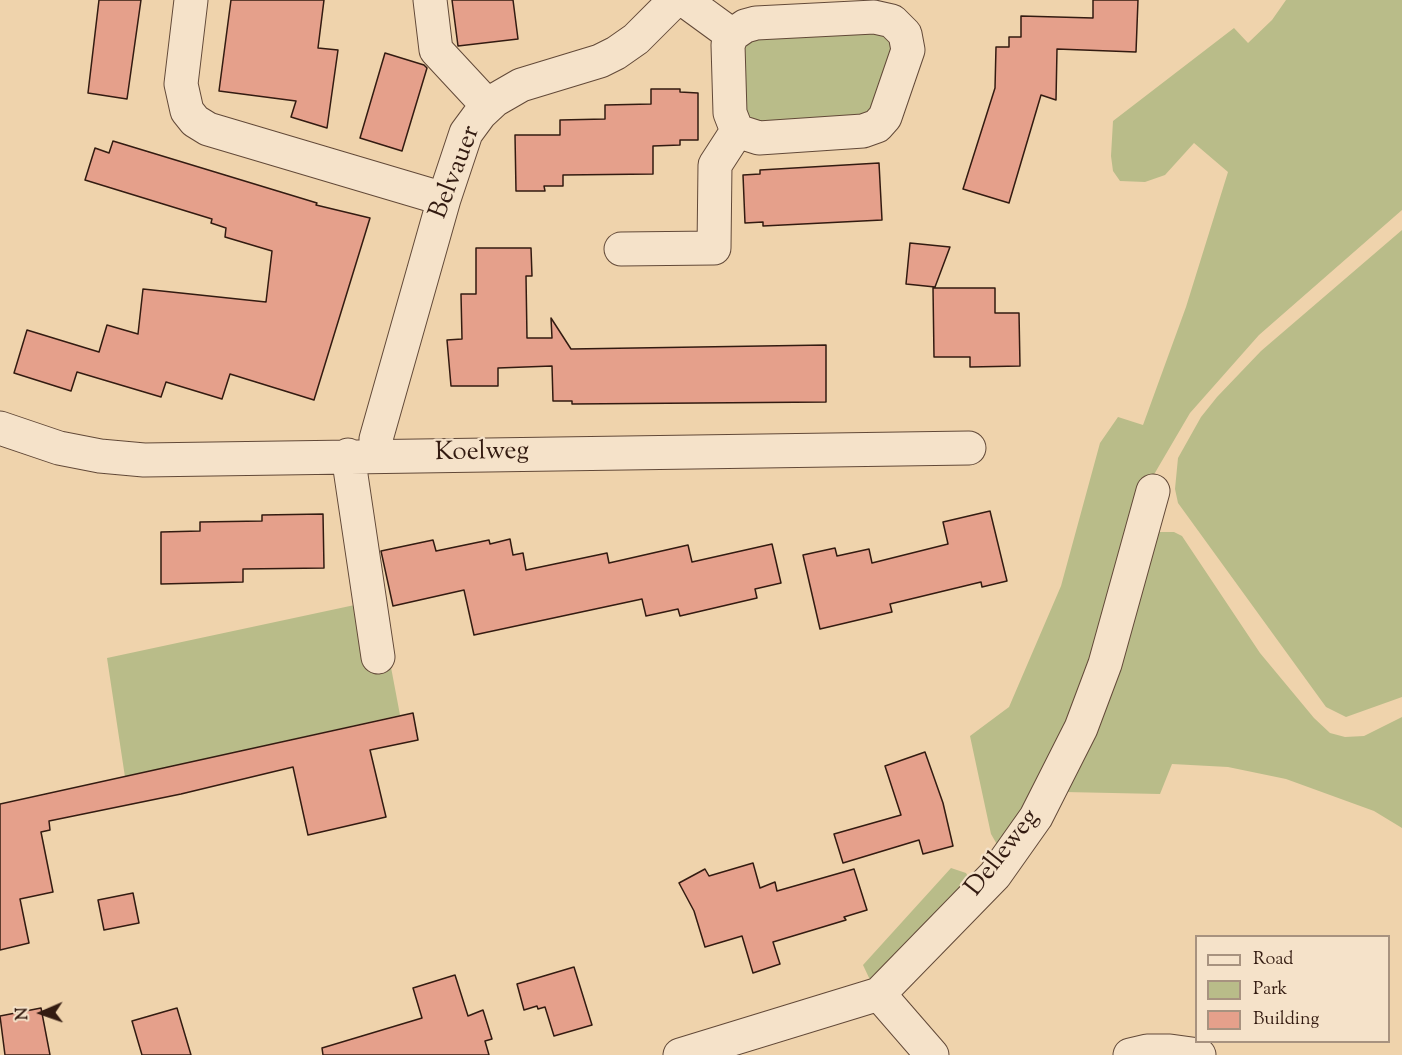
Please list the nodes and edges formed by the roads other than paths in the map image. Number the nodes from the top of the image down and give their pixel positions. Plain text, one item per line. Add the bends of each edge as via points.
1 (191, 0) edge
2 (430, 0) edge
3 (675, 0) edge
4 (684, 0) edge
5 (732, 36) junction
6 (489, 106) junction
7 (737, 131) junction
8 (444, 199) junction
9 (621, 249) dead end
10 (3, 435) edge
11 (969, 448) dead end
12 (363, 455) junction
13 (1153, 490) dead end
14 (378, 657) dead end
15 (879, 994) junction
16 (680, 1055) edge
17 (932, 1055) edge
18 (1130, 1055) edge
19 (1199, 1055) edge

1 - 8 street via 181,84 187,111 195,121 208,129
2 - 6 street via 436,50
3 - 6 street, Belvauer via 636,39 616,52 600,61 521,85
4 - 5 street
5 - 7 street via 728,45 730,113
5 - 7 street via 756,23 874,17 892,21 908,41 906,58 885,117 871,129 759,138
6 - 8 street, Belvauer via 466,133
7 - 9 street via 715,165 714,248
8 - 12 street, Belvauer via 376,439
10 - 12 street, Koelweg via 99,456 144,460
11 - 12 street, Koelweg
12 - 14 street, Belvauer
13 - 15 street, Delleweg via 1105,664 1082,728 1046,799 1019,844 994,875
15 - 16 street, Delleweg
15 - 17 street
18 - 19 street via 1170,1051

